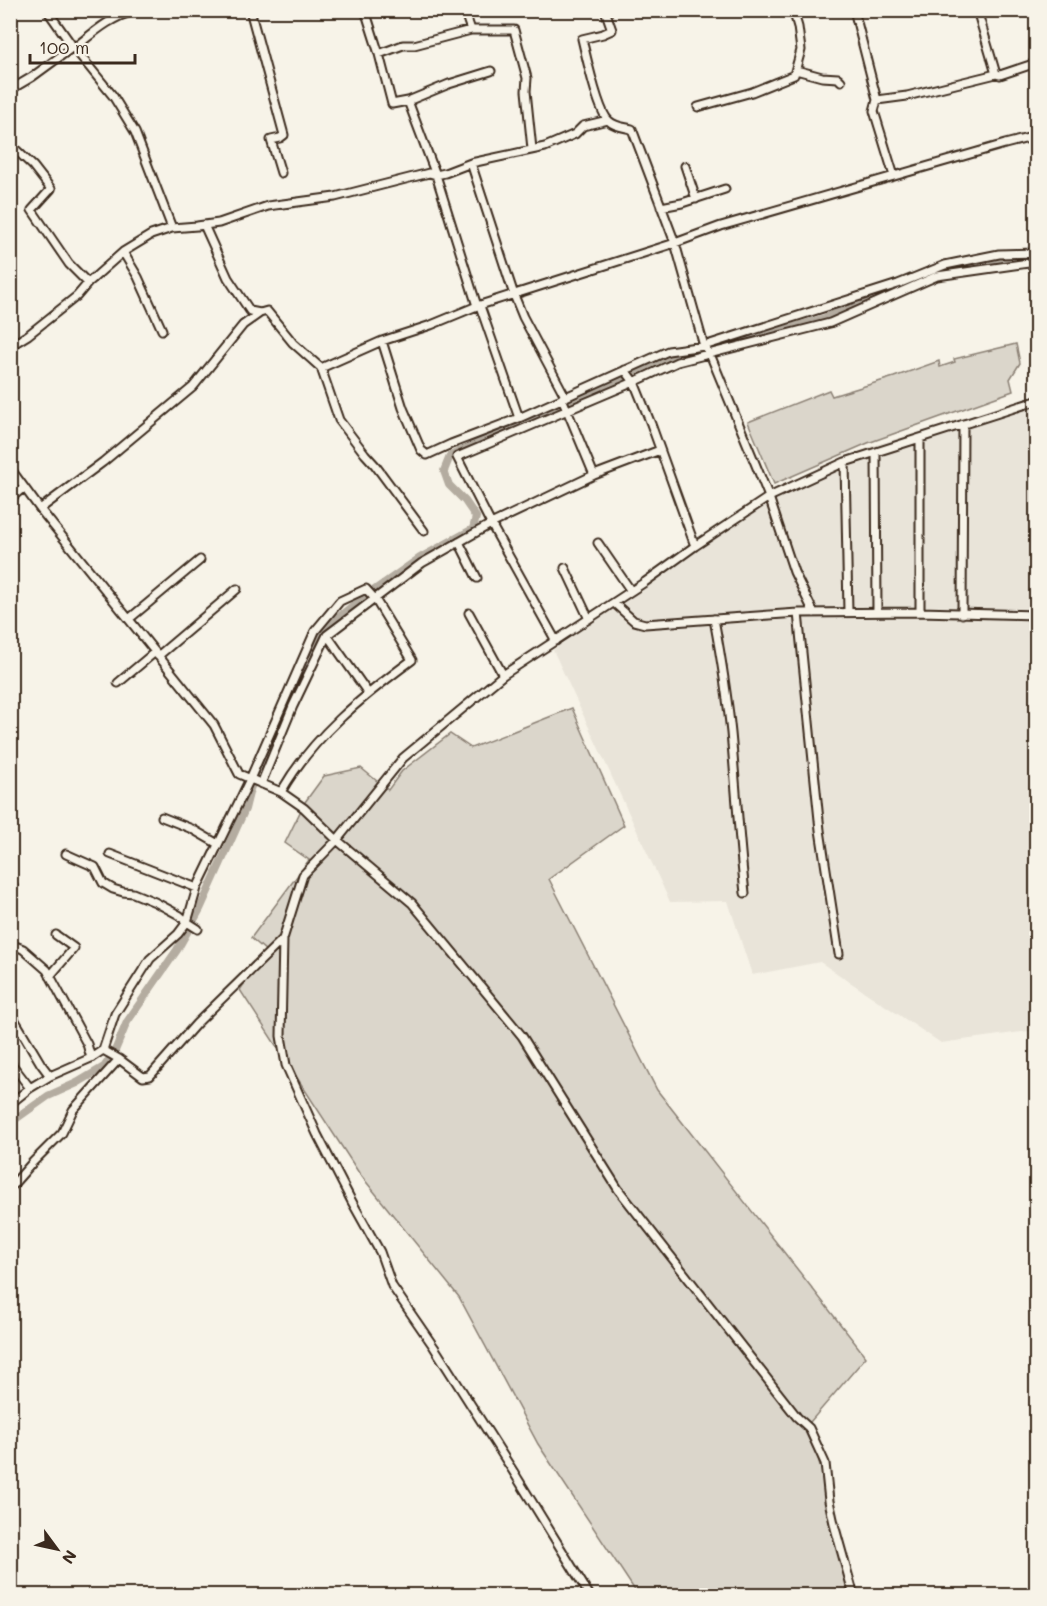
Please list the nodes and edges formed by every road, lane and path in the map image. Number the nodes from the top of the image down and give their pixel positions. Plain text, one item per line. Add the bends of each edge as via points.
1 (47, 10) edge
2 (250, 10) edge
3 (365, 10) edge
4 (464, 10) edge
5 (605, 10) edge
6 (793, 10) edge
7 (854, 10) edge
8 (977, 10) edge
9 (135, 11) edge
10 (471, 30) junction
11 (73, 48) junction
12 (379, 54) junction
13 (1036, 63) edge
14 (796, 70) junction
15 (491, 71) dead end
16 (996, 74) junction
17 (842, 81) dead end
18 (10, 90) edge
19 (877, 100) junction
20 (408, 101) junction
21 (698, 107) dead end
22 (608, 120) junction
23 (1036, 136) edge
24 (10, 144) edge
25 (532, 149) junction
26 (471, 163) junction
27 (685, 166) dead end
28 (281, 173) dead end
29 (436, 175) junction
30 (894, 176) junction
31 (725, 189) dead end
32 (696, 198) junction
33 (661, 207) junction
34 (204, 225) junction
35 (172, 228) junction
36 (675, 243) junction
37 (123, 252) junction
38 (1036, 253) edge
39 (1036, 262) edge
40 (88, 283) junction
41 (514, 295) junction
42 (478, 306) junction
43 (260, 313) junction
44 (162, 330) dead end
45 (382, 341) junction
46 (10, 346) edge
47 (704, 346) junction
48 (710, 354) junction
49 (321, 368) junction
50 (625, 370) junction
51 (634, 382) junction
52 (564, 397) junction
53 (1036, 401) edge
54 (567, 410) junction
55 (519, 418) junction
56 (963, 424) junction
57 (920, 438) junction
58 (451, 444) junction
59 (660, 450) junction
60 (876, 452) junction
61 (457, 457) junction
62 (845, 462) junction
63 (10, 468) edge
64 (594, 475) junction
65 (24, 488) junction
66 (769, 497) junction
67 (10, 499) edge
68 (40, 509) junction
69 (491, 524) junction
70 (424, 531) dead end
71 (459, 542) junction
72 (598, 543) dead end
73 (695, 546) junction
74 (200, 560) dead end
75 (565, 568) dead end
76 (477, 578) dead end
77 (237, 589) dead end
78 (631, 591) junction
79 (375, 599) junction
80 (614, 603) junction
81 (469, 612) dead end
82 (848, 612) junction
83 (877, 612) junction
84 (920, 612) junction
85 (798, 613) junction
86 (814, 613) junction
87 (962, 614) junction
88 (1036, 615) edge
89 (129, 619) junction
90 (589, 619) junction
91 (714, 619) junction
92 (327, 635) junction
93 (556, 641) junction
94 (157, 654) junction
95 (503, 675) junction
96 (118, 683) dead end
97 (368, 693) junction
98 (250, 779) junction
99 (261, 784) junction
100 (281, 792) junction
101 (162, 817) dead end
102 (337, 840) junction
103 (218, 844) junction
104 (66, 854) dead end
105 (110, 854) dead end
106 (13, 886) dead end
107 (197, 888) junction
108 (745, 893) dead end
109 (10, 895) edge
110 (187, 922) junction
111 (198, 929) dead end
112 (56, 935) dead end
113 (283, 939) junction
114 (10, 944) edge
115 (839, 954) dead end
116 (50, 975) junction
117 (10, 1012) edge
118 (103, 1050) junction
119 (91, 1058) junction
120 (119, 1059) junction
121 (10, 1062) edge
122 (50, 1076) junction
123 (30, 1088) junction
124 (10, 1104) edge
125 (10, 1188) edge
126 (590, 1596) edge
127 (854, 1596) edge

1 - 11 street
2 - 28 street via 284,135 271,140
3 - 12 street
4 - 10 street
5 - 22 street via 612,30 582,39
6 - 14 street via 801,50
7 - 19 street
8 - 16 street
9 - 11 street via 102,26
10 - 12 street
10 - 25 street via 514,30 527,78
11 - 18 street
11 - 35 street via 113,96 135,132
12 - 20 street via 392,104
13 - 16 street
14 - 17 street
14 - 21 street via 794,75 752,92
15 - 20 street
16 - 19 street
19 - 30 street via 874,111
20 - 29 street
22 - 25 street via 583,126 575,134
22 - 33 street via 632,129
23 - 30 street
24 - 40 street via 51,189 32,210 69,264
25 - 26 street
26 - 29 street
26 - 41 street
27 - 32 street
29 - 34 street via 429,173 335,197 268,206
29 - 42 street
30 - 36 street via 720,226
31 - 32 street
32 - 33 street
33 - 36 street
34 - 35 street
34 - 43 street via 228,278 250,311
35 - 37 street
36 - 41 street
36 - 47 street
37 - 40 street
37 - 44 street
38 - 47 street via 999,254 945,265 898,284
39 - 48 street via 937,276 830,323
40 - 46 street via 77,296
41 - 42 street
41 - 52 street
42 - 45 street
42 - 55 street
43 - 49 street via 267,311
43 - 68 street via 243,325 193,387
45 - 49 street
45 - 58 street via 421,450 427,455
47 - 48 street
47 - 50 street via 668,351
48 - 51 street via 677,362
48 - 66 street
49 - 70 street via 339,420
50 - 51 street
50 - 52 street
51 - 54 street
51 - 59 street
52 - 54 street
52 - 55 street
53 - 56 street
54 - 61 street
54 - 64 street
55 - 58 street
56 - 57 street
56 - 87 street
57 - 60 street
57 - 84 street
58 - 61 street
59 - 64 street
59 - 73 street
60 - 62 street
60 - 83 street
61 - 69 street
62 - 66 street
62 - 82 street
63 - 65 street
64 - 69 street
65 - 67 street
65 - 68 street
66 - 73 street
66 - 86 street via 794,572
68 - 89 street
69 - 71 street
69 - 93 street
71 - 76 street
71 - 79 street via 422,563
72 - 78 street
73 - 78 street
74 - 89 street
75 - 90 street
77 - 94 street
78 - 80 street
79 - 92 street
79 - 97 street via 412,660
79 - 98 street via 366,589 340,601 315,631
80 - 90 street
80 - 91 street via 634,621 645,624
81 - 95 street
82 - 83 street
82 - 86 street
83 - 84 street
84 - 87 street
85 - 86 street
85 - 91 street
85 - 115 street via 820,830
87 - 88 street
89 - 94 street
90 - 93 street
91 - 108 street via 731,733
92 - 97 street
92 - 99 street
93 - 95 street
94 - 96 street
94 - 98 street via 214,725 239,774
95 - 102 street via 403,759
97 - 100 street via 311,747
98 - 99 street
98 - 103 street
99 - 100 street
100 - 102 street
101 - 103 street
102 - 113 street via 303,875
102 - 127 street via 412,903 522,1036 618,1189 797,1418 809,1428 825,1463 835,1528
103 - 107 street
104 - 110 street via 95,867 103,882 113,889 148,899
105 - 107 street
106 - 109 street
107 - 110 street
110 - 111 street
110 - 118 street via 150,959 115,1014
112 - 116 street via 74,948
113 - 120 street via 196,1024 150,1076 143,1077
113 - 126 street via 281,1036 286,1065 317,1134 380,1252 392,1286
114 - 116 street via 23,949
116 - 119 street
117 - 122 street
118 - 119 street
118 - 120 street
119 - 122 street
120 - 125 street via 73,1110 62,1133
121 - 123 street
122 - 123 street
123 - 124 street

